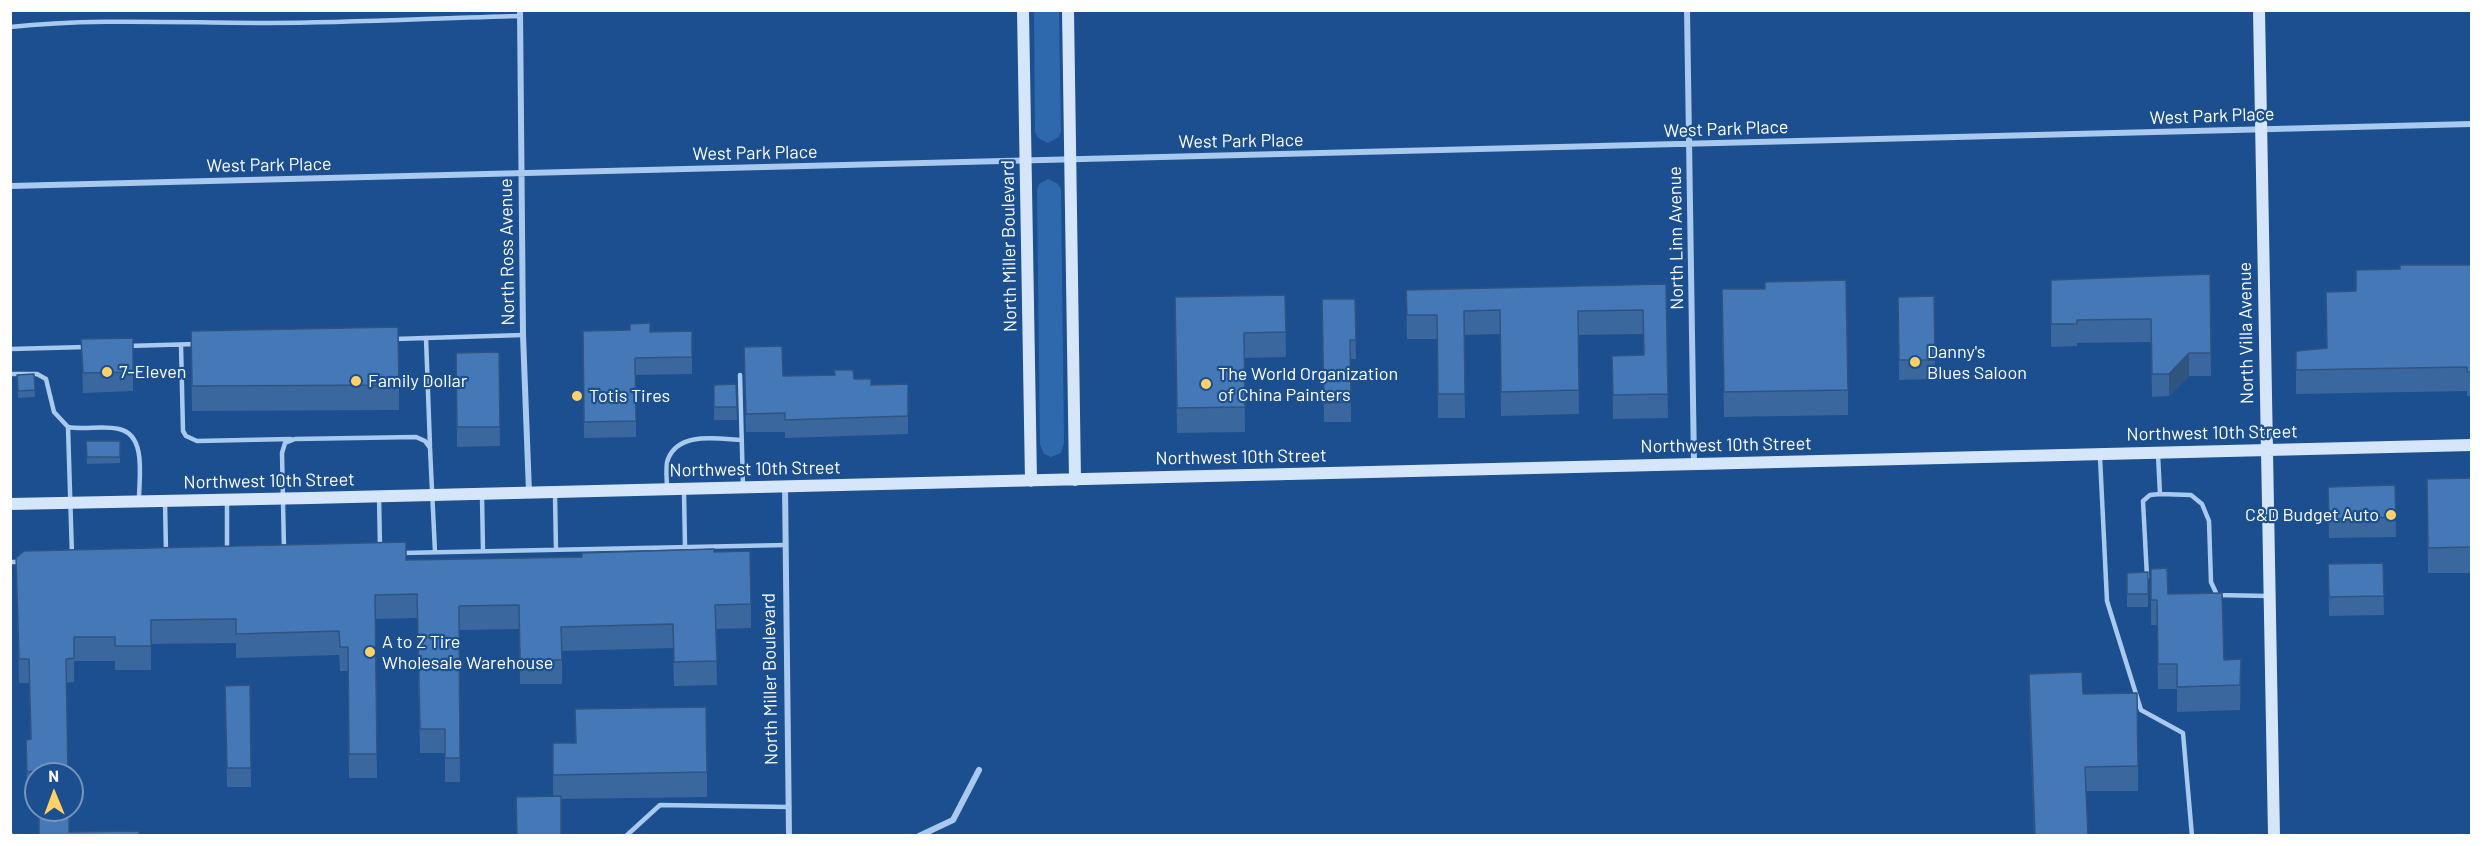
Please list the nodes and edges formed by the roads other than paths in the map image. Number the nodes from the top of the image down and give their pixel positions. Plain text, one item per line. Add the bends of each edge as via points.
1 (1023, 10) edge
2 (1068, 10) edge
3 (1687, 10) edge
4 (2259, 10) edge
5 (520, 13) edge
6 (10, 27) edge
7 (2472, 124) edge
8 (2261, 130) junction
9 (1689, 145) junction
10 (1071, 160) junction
11 (1025, 162) junction
12 (520, 174) junction
13 (10, 186) edge
14 (523, 335) junction
15 (426, 338) junction
16 (391, 339) edge
17 (204, 344) edge
18 (181, 345) junction
19 (124, 346) edge
20 (90, 347) edge
21 (10, 349) edge
22 (10, 374) edge
23 (740, 375) dead end
24 (68, 427) junction
25 (295, 439) junction
26 (742, 440) junction
27 (2472, 444) edge
28 (430, 448) junction
29 (2266, 449) junction
30 (2157, 452) junction
31 (2099, 454) junction
32 (1694, 464) junction
33 (1075, 480) junction
34 (1031, 481) junction
35 (785, 486) junction
36 (743, 487) junction
37 (667, 489) junction
38 (684, 489) junction
39 (529, 492) junction
40 (555, 492) junction
41 (482, 494) junction
42 (2160, 494) junction
43 (433, 495) junction
44 (380, 496) junction
45 (283, 499) junction
46 (227, 500) junction
47 (165, 501) junction
48 (139, 502) junction
49 (69, 503) junction
50 (10, 504) edge
51 (786, 545) junction
52 (685, 547) junction
53 (556, 550) junction
54 (483, 551) junction
55 (435, 552) junction
56 (391, 553) edge
57 (380, 554) edge
58 (285, 555) edge
59 (227, 556) edge
60 (166, 558) edge
61 (62, 560) edge
62 (72, 560) junction
63 (84, 560) edge
64 (31, 561) edge
65 (10, 562) edge
66 (2147, 577) edge
67 (2270, 596) junction
68 (979, 770) dead end
69 (789, 807) junction
70 (626, 836) edge
71 (789, 836) edge
72 (919, 836) edge
73 (2192, 836) edge
74 (2274, 836) edge

1 - 11 main road, North Miller Boulevard
2 - 10 main road
3 - 9 street, North Linn Avenue
4 - 8 main road, North Villa Avenue
5 - 6 lane via 361,23 70,21
5 - 12 street, North Ross Avenue
7 - 8 street, West Park Place
8 - 9 street, West Park Place
8 - 29 main road, North Villa Avenue
9 - 10 street, West Park Place
9 - 32 street, North Linn Avenue
10 - 11 street, West Park Place
10 - 33 main road
11 - 12 street, West Park Place
11 - 34 main road, North Miller Boulevard
12 - 13 street, West Park Place
12 - 14 street, North Ross Avenue
14 - 15 lane
14 - 39 street, North Ross Avenue
15 - 16 lane
15 - 28 lane
17 - 18 lane
18 - 19 lane
18 - 25 lane via 186,436 196,441
20 - 21 lane
22 - 24 lane via 37,374 46,379 54,412
23 - 26 lane
24 - 48 lane via 119,429 135,440
24 - 49 lane
25 - 28 lane via 416,437
25 - 45 lane via 285,443 282,453
26 - 36 lane
26 - 37 lane via 692,438 678,446 668,459
27 - 29 main road, Northwest 10th Street
28 - 43 lane
29 - 30 main road, Northwest 10th Street
29 - 67 main road, North Villa Avenue
30 - 31 main road, Northwest 10th Street
30 - 42 lane
31 - 32 main road, Northwest 10th Street
31 - 73 lane via 2107,601 2141,710 2183,733
32 - 33 main road, Northwest 10th Street
33 - 34 main road, Northwest 10th Street
34 - 35 main road, Northwest 10th Street
35 - 36 main road, Northwest 10th Street
35 - 51 street, North Miller Boulevard
36 - 38 main road, Northwest 10th Street
37 - 38 main road, Northwest 10th Street
37 - 40 main road, Northwest 10th Street
38 - 52 lane
39 - 40 main road, Northwest 10th Street
39 - 41 main road, Northwest 10th Street
40 - 53 lane
41 - 43 main road, Northwest 10th Street
41 - 54 lane
42 - 66 lane via 2150,495 2144,501
42 - 67 lane via 2191,495 2202,504 2209,521 2211,582 2217,595
43 - 44 main road, Northwest 10th Street
43 - 55 lane
44 - 45 main road, Northwest 10th Street
44 - 57 lane
45 - 46 main road, Northwest 10th Street
45 - 58 lane
46 - 47 main road, Northwest 10th Street
46 - 59 lane
47 - 48 main road, Northwest 10th Street
47 - 60 lane
48 - 49 main road, Northwest 10th Street
49 - 50 main road, Northwest 10th Street
49 - 62 lane
51 - 52 lane
51 - 69 street, North Miller Boulevard
52 - 53 lane
53 - 54 lane
54 - 55 lane
55 - 56 lane
61 - 62 lane
62 - 63 lane
64 - 65 lane
67 - 74 main road, North Villa Avenue
68 - 72 street via 953,820
69 - 70 lane via 660,805
69 - 71 street, North Miller Boulevard

